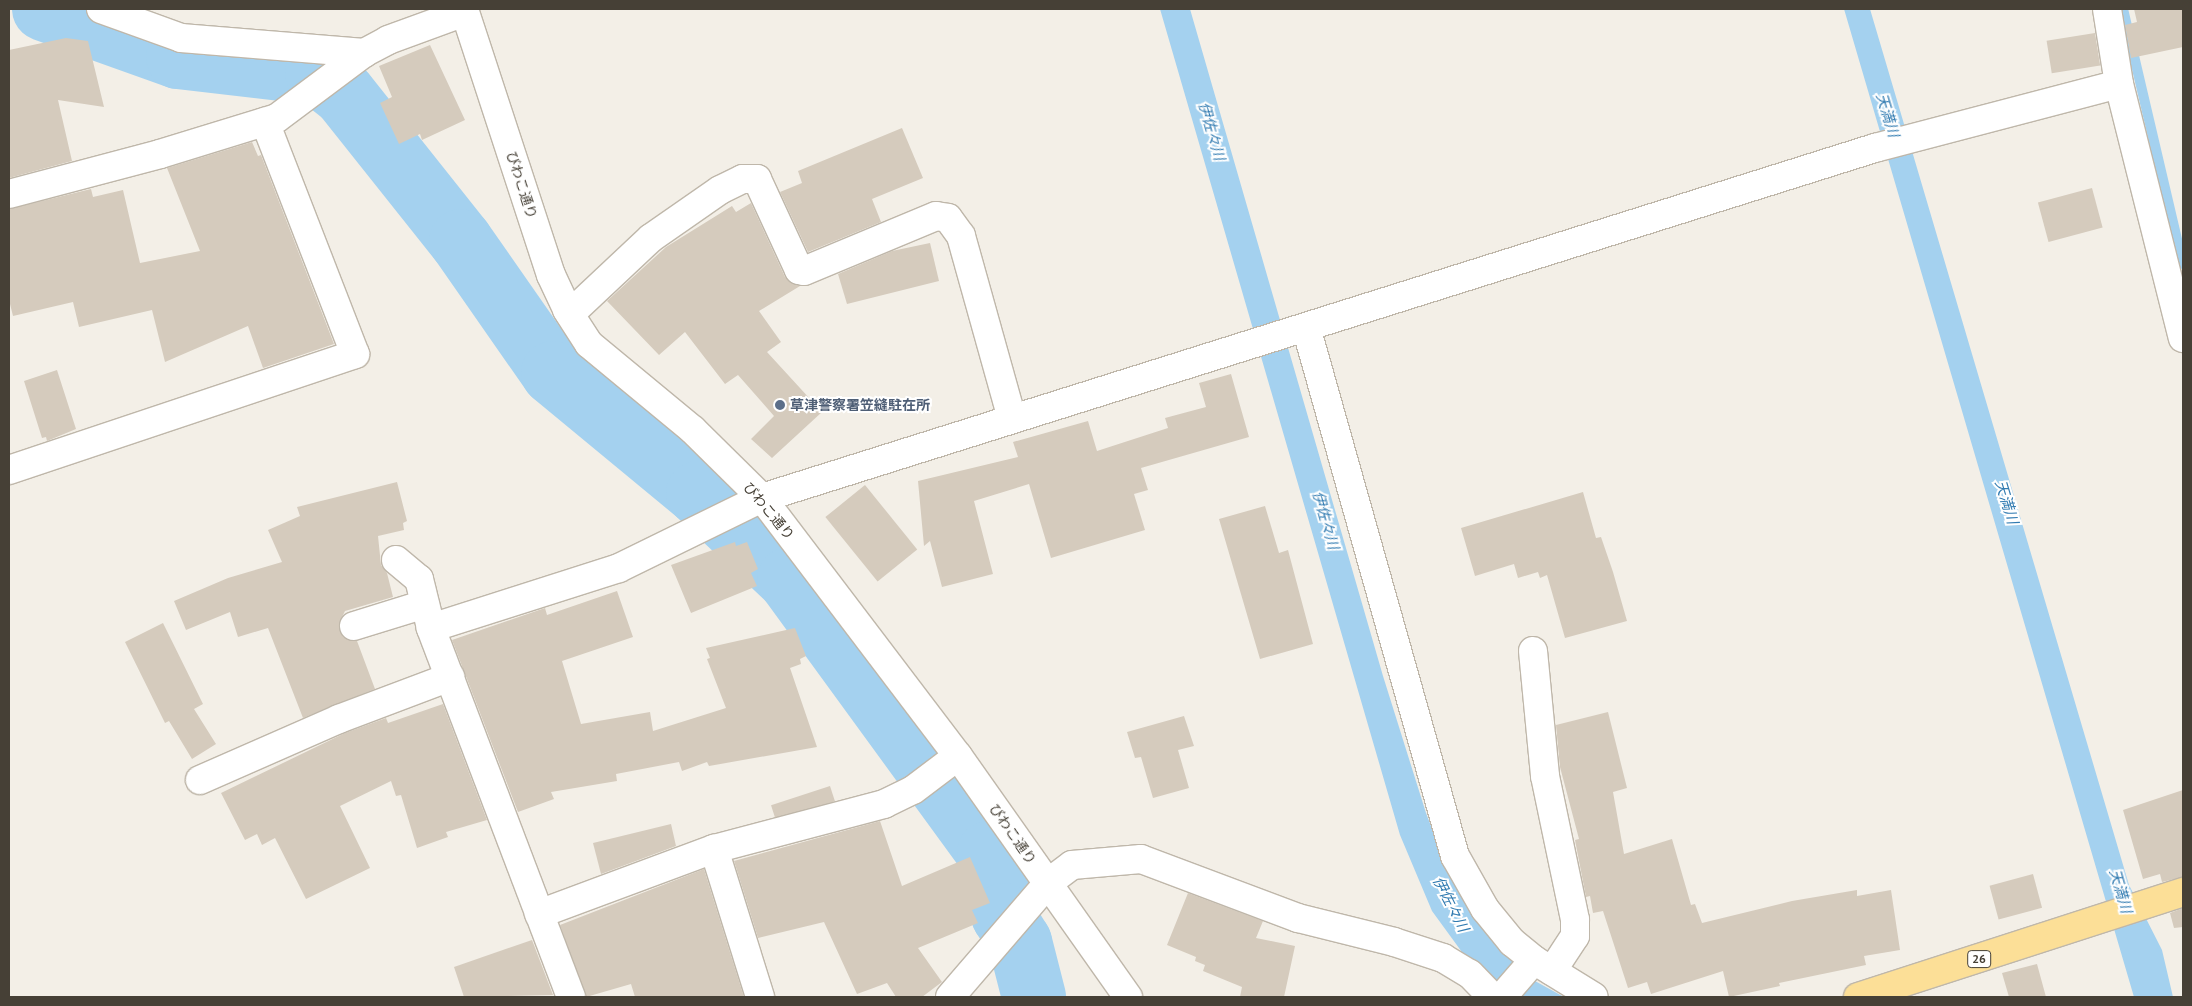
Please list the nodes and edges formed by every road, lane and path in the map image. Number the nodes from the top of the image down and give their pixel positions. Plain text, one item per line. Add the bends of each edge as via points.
1 (101, 9) edge
2 (2107, 9) edge
3 (465, 10) edge
4 (364, 53) junction
5 (2119, 84) junction
6 (265, 122) junction
7 (9, 194) edge
8 (570, 314) junction
9 (1302, 328) junction
10 (2183, 338) edge
11 (1012, 419) junction
12 (9, 470) edge
13 (762, 498) junction
14 (396, 560) dead end
15 (428, 616) junction
16 (354, 626) dead end
17 (1533, 651) dead end
18 (450, 678) junction
19 (958, 756) junction
20 (200, 780) dead end
21 (714, 849) junction
22 (1048, 883) junction
23 (2183, 892) edge
24 (540, 914) junction
25 (1538, 966) junction
26 (571, 997) edge
27 (760, 997) edge
28 (950, 997) edge
29 (1128, 997) edge
30 (1492, 997) edge
31 (1502, 997) edge
32 (1594, 997) edge
33 (1858, 997) edge

1 - 4 street via 182,38
2 - 5 street
3 - 4 street via 388,40
3 - 8 street, びわこ通り via 551,275
4 - 6 street via 277,118
5 - 9 street via 1874,148
5 - 10 street
6 - 7 street
6 - 12 street via 355,354
8 - 11 street via 650,238 720,190 743,179 757,179 799,270 804,272 936,216 948,218 961,236
8 - 13 street, びわこ通り via 589,344 694,430
9 - 11 street
9 - 25 street via 1455,856 1484,909
11 - 13 street
13 - 15 street via 619,568
13 - 19 street, びわこ通り
14 - 15 street via 419,579
15 - 16 street
15 - 18 street
17 - 25 street via 1545,776 1575,920 1575,936
18 - 20 street via 339,719
18 - 24 street
19 - 21 street via 913,790 884,804
19 - 22 street, びわこ通り
21 - 24 street
21 - 27 street
22 - 28 street
22 - 29 street, びわこ通り
22 - 30 street via 1072,865 1141,859 1298,918 1443,958 1470,974
23 - 33 main road, 26
24 - 26 street
25 - 31 street
25 - 32 street

